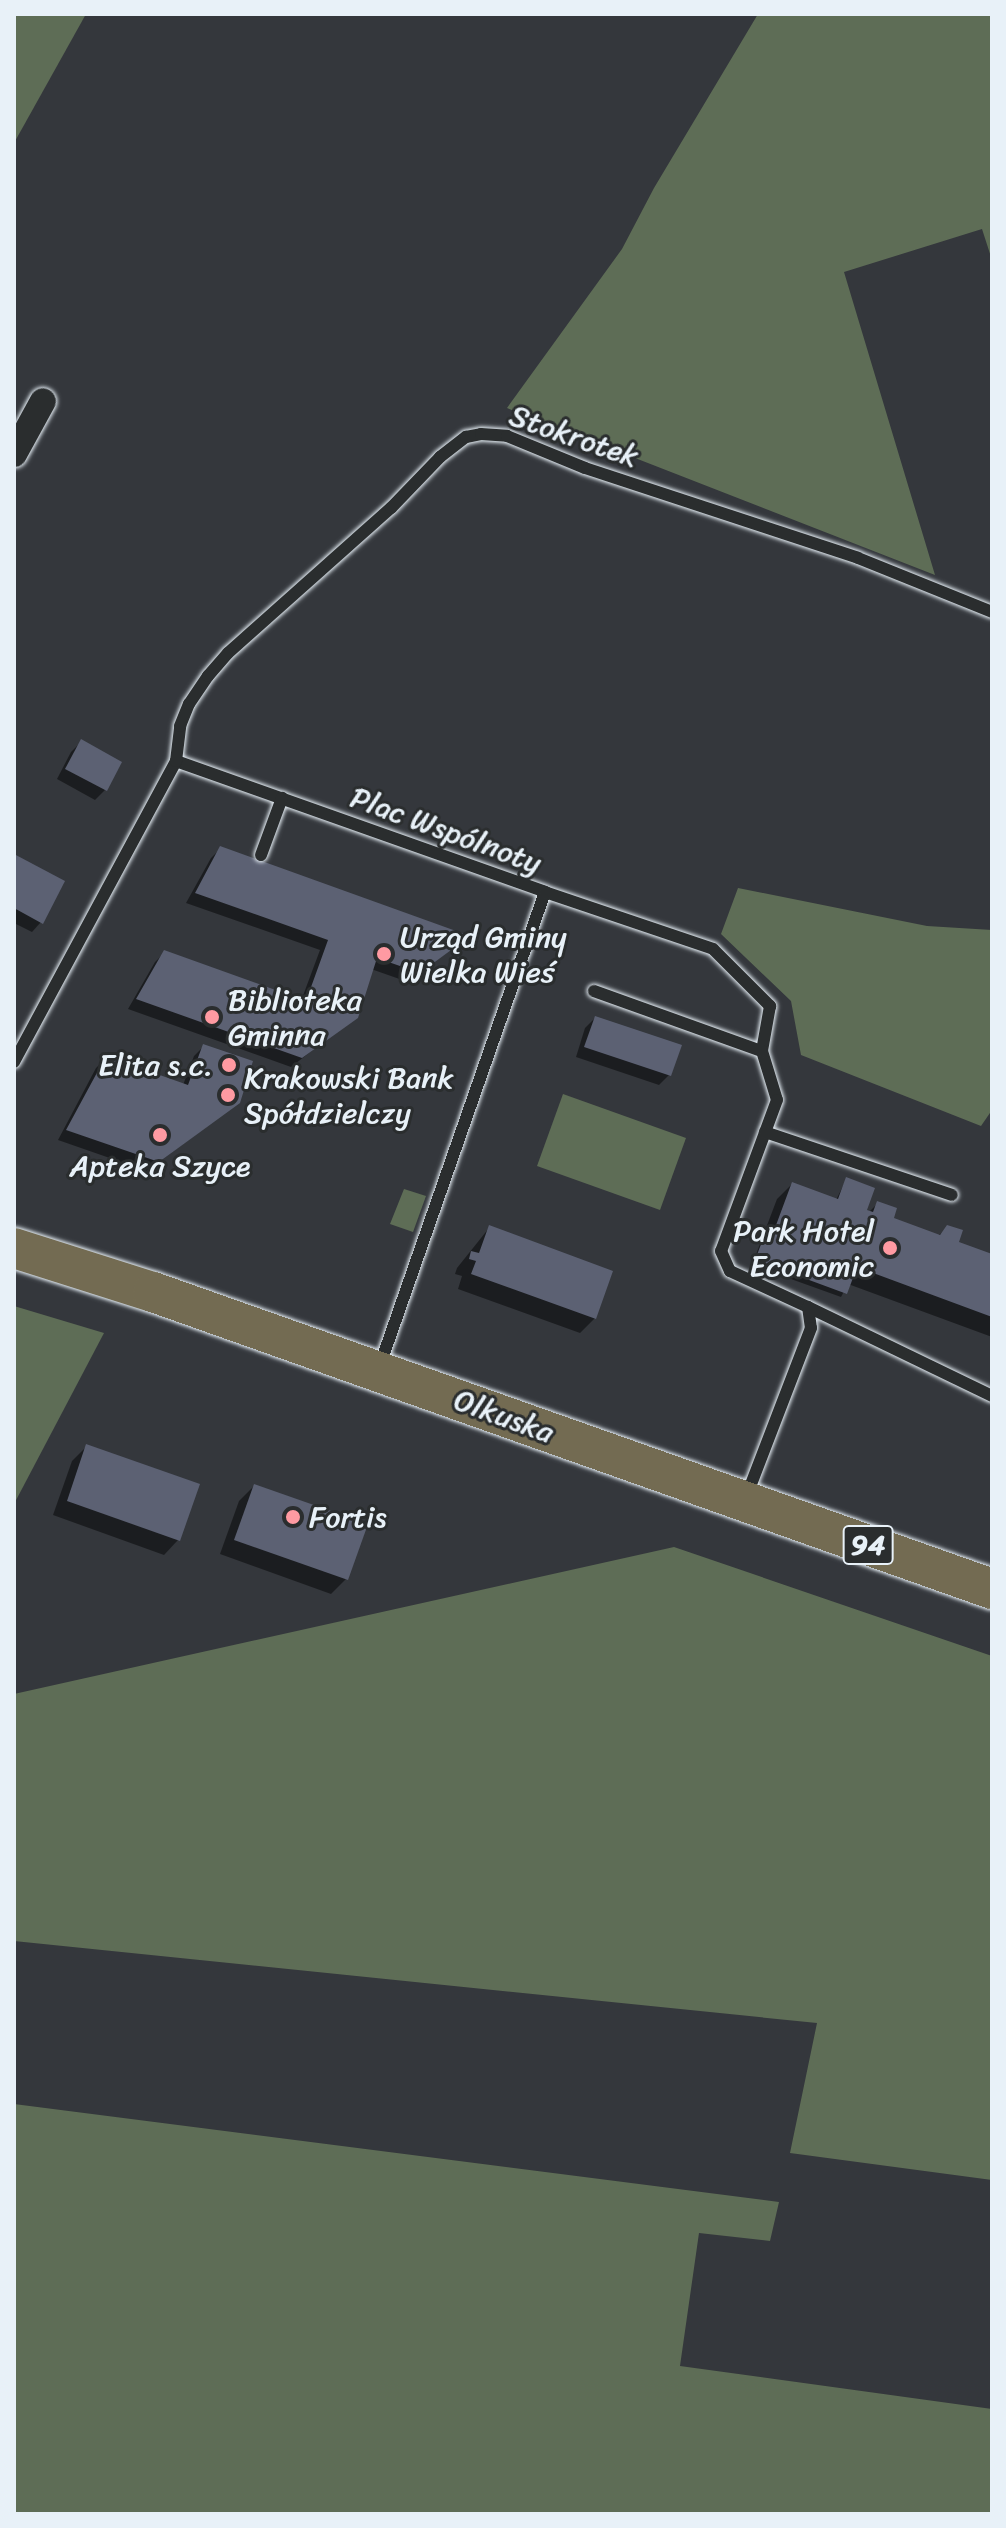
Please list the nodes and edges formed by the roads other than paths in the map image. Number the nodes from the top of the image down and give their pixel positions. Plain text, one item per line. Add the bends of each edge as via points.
1 (43, 401) dead end
2 (14, 454) edge
3 (992, 612) edge
4 (176, 761) junction
5 (282, 798) junction
6 (261, 855) dead end
7 (545, 892) junction
8 (594, 991) dead end
9 (762, 1051) junction
10 (14, 1062) edge
11 (765, 1132) junction
12 (952, 1195) dead end
13 (14, 1248) edge
14 (808, 1307) junction
15 (377, 1371) junction
16 (992, 1396) edge
17 (745, 1502) junction
18 (992, 1589) edge

1 - 2 street
3 - 4 lane, Stokrotek via 858,558 585,468 507,436 481,434 466,437 440,457 391,508 228,653 189,704
4 - 5 lane, Plac Wspólnoty
4 - 10 lane
5 - 6 lane
5 - 7 lane, Plac Wspólnoty
7 - 9 lane via 713,949 770,1006
7 - 15 lane, Plac Wspólnoty
8 - 9 lane
9 - 11 lane via 777,1100
11 - 12 lane
11 - 14 lane via 721,1251 723,1260 730,1271
13 - 15 main road, Olkuska / 94
14 - 16 lane
14 - 17 lane via 811,1328
15 - 17 main road, Olkuska / 94
17 - 18 main road, Olkuska / 94

